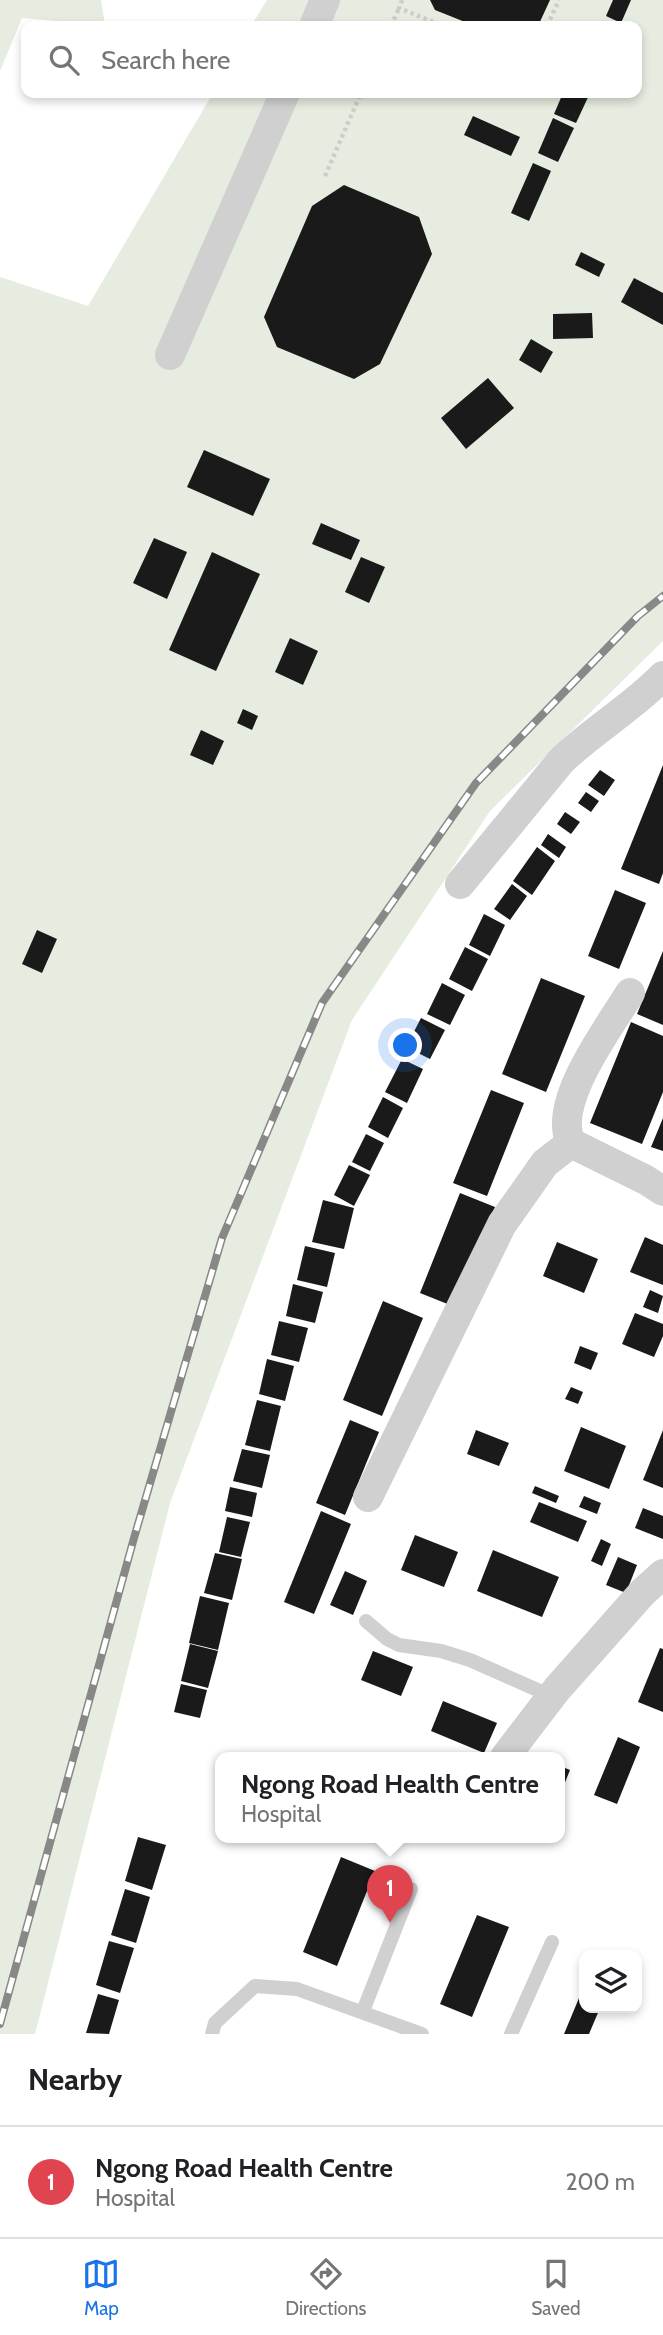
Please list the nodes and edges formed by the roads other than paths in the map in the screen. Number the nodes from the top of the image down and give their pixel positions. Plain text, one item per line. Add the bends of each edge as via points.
1 (325, 0) edge
2 (316, 21) edge
3 (283, 98) edge
4 (170, 355) dead end
5 (663, 676) edge
6 (460, 884) dead end
7 (630, 993) dead end
8 (571, 1143) junction
9 (663, 1191) edge
10 (368, 1497) dead end
11 (663, 1574) edge
12 (366, 1620) dead end
13 (551, 1696) junction
14 (509, 1752) edge
15 (411, 1889) dead end
16 (552, 1942) dead end
17 (363, 2011) junction
18 (212, 2034) edge
19 (422, 2034) edge
20 (511, 2034) edge

1 - 2 street
3 - 4 street
5 - 6 street via 561,761
7 - 8 street via 575,1084 566,1125
8 - 9 street
8 - 10 street via 545,1163 502,1224
11 - 13 street
12 - 13 lane via 400,1645 470,1660
13 - 14 street
15 - 17 lane
16 - 20 lane
17 - 18 lane via 297,1989 255,1986 215,2024
17 - 19 lane

